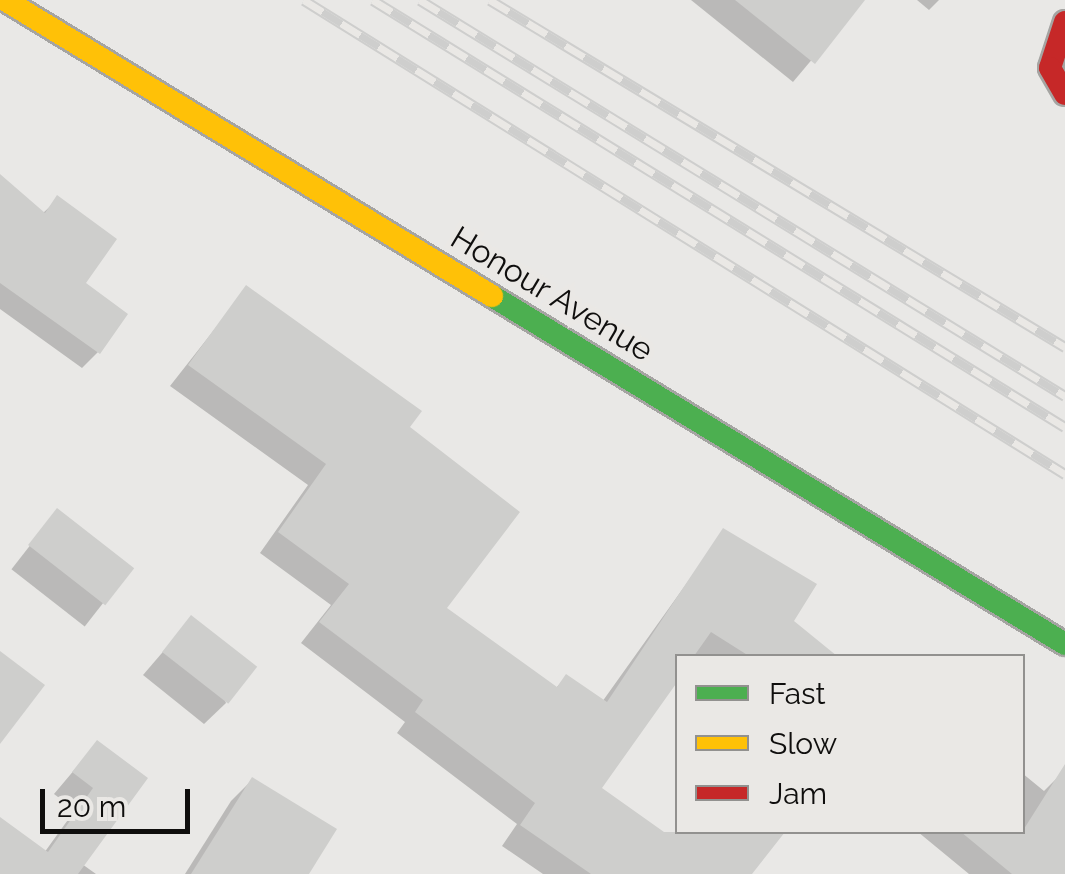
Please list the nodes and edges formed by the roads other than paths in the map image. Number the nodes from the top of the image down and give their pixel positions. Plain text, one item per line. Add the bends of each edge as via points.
1 (5, 0) edge
2 (1065, 22) edge
3 (1065, 94) edge
4 (1065, 644) edge

1 - 4 main road, Honour Avenue
2 - 3 main road via 1050,68

